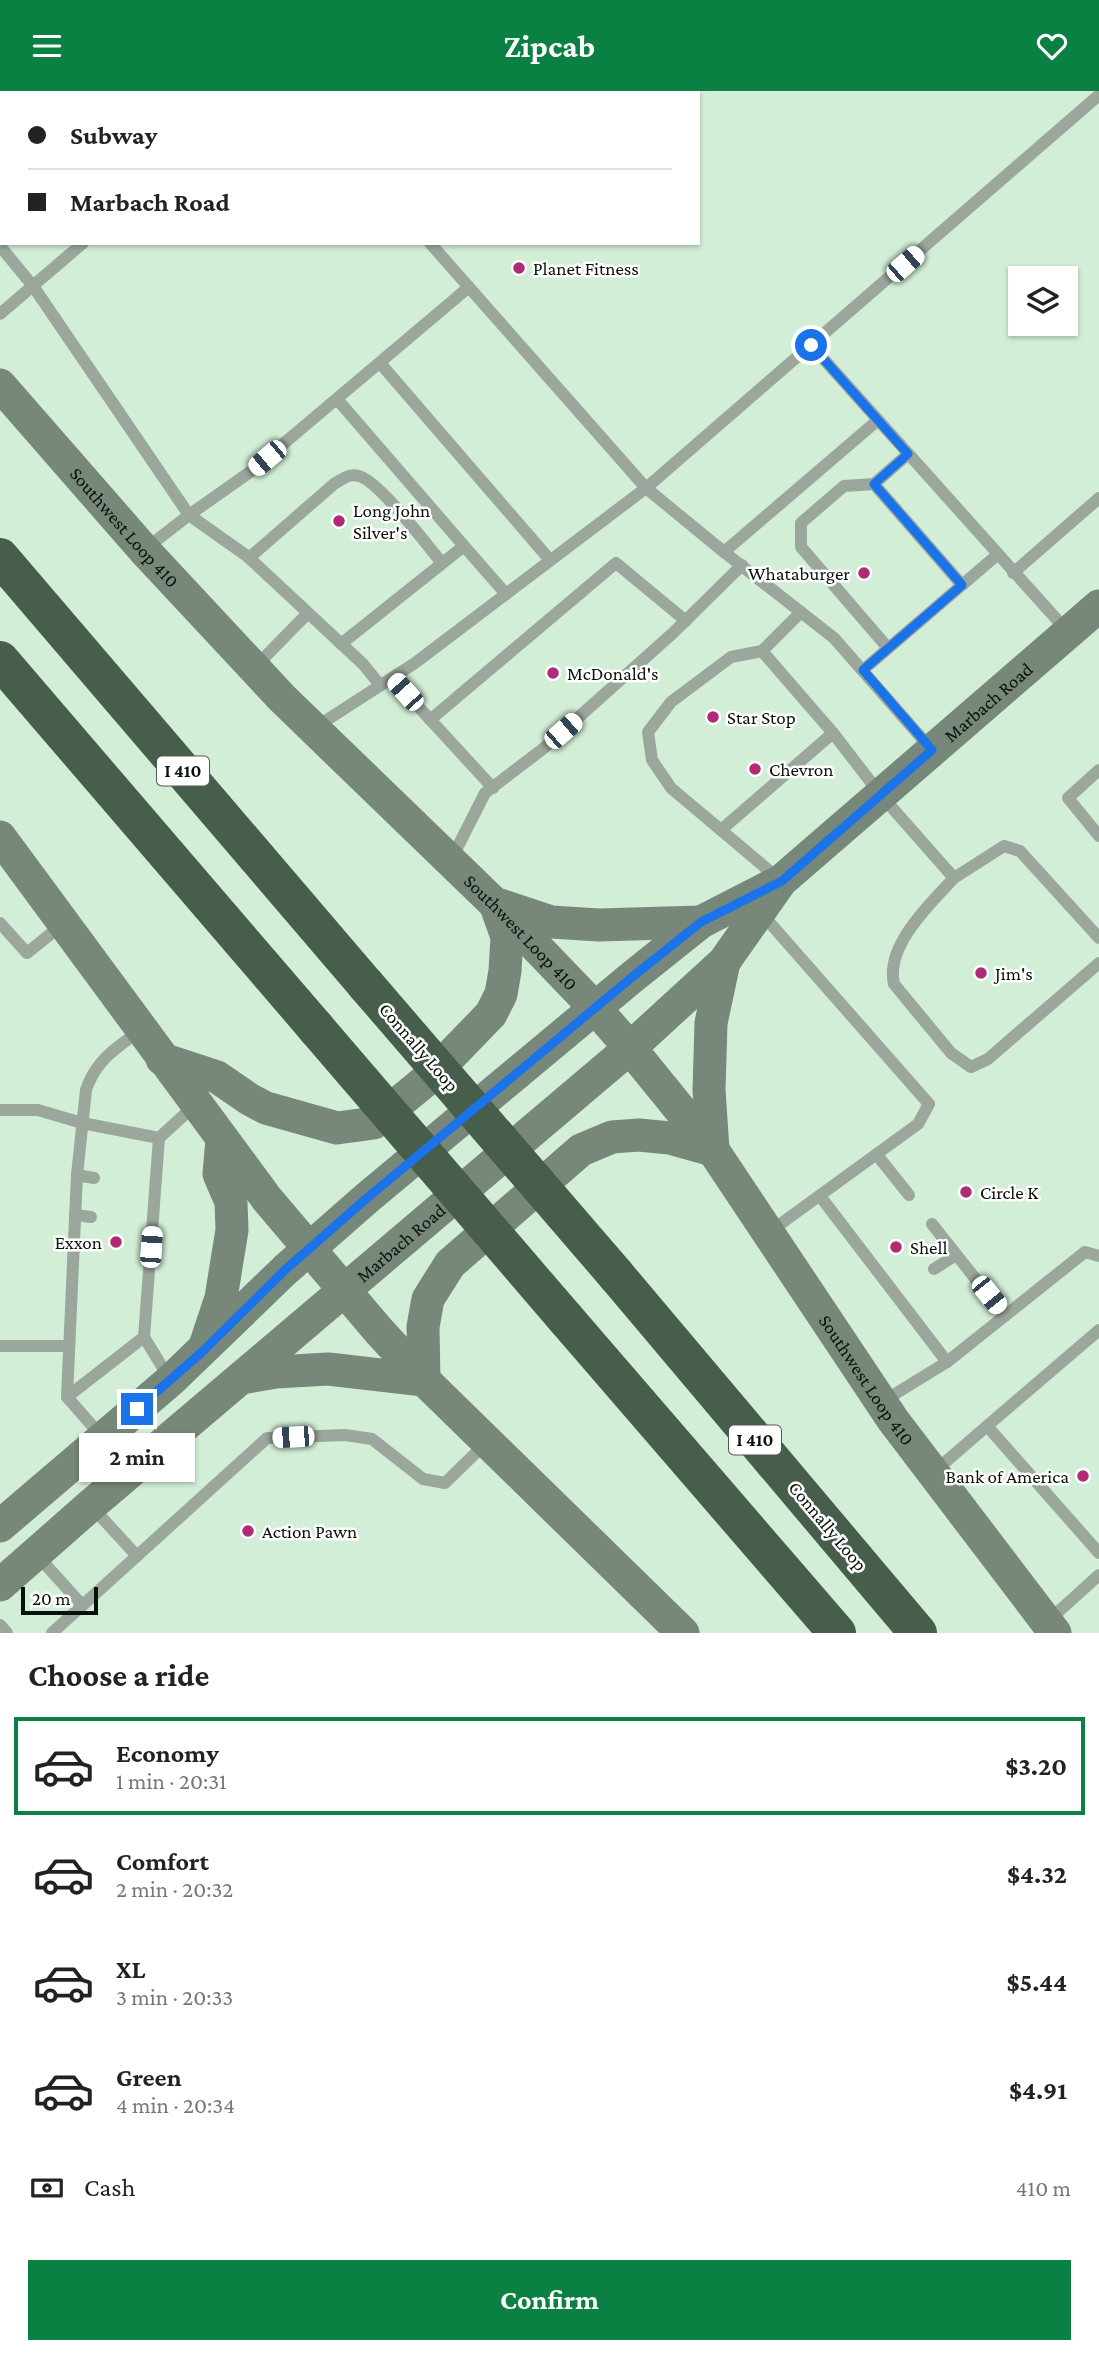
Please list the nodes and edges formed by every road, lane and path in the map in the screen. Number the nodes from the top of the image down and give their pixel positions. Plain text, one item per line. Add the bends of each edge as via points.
1 (1099, 95) edge
2 (81, 245) edge
3 (432, 245) edge
4 (0, 246) edge
5 (33, 286) junction
6 (469, 287) junction
7 (0, 314) edge
8 (811, 345) junction
9 (380, 363) junction
10 (0, 385) edge
11 (337, 400) junction
12 (878, 420) junction
13 (908, 454) junction
14 (874, 484) junction
15 (646, 488) junction
16 (1099, 498) edge
17 (189, 515) junction
18 (464, 546) junction
19 (144, 551) junction
20 (724, 552) junction
21 (997, 555) junction
22 (0, 557) edge
23 (249, 558) junction
24 (550, 561) junction
25 (442, 563) junction
26 (742, 565) junction
27 (1013, 573) junction
28 (962, 585) junction
29 (506, 594) junction
30 (1099, 606) edge
31 (801, 612) junction
32 (307, 614) junction
33 (686, 621) junction
34 (1069, 633) junction
35 (341, 644) junction
36 (888, 648) junction
37 (762, 651) junction
38 (0, 660) edge
39 (254, 668) junction
40 (863, 670) junction
41 (386, 681) junction
42 (430, 720) junction
43 (314, 728) junction
44 (833, 733) junction
45 (932, 750) junction
46 (1099, 770) edge
47 (492, 788) junction
48 (880, 795) junction
49 (720, 830) junction
50 (1099, 836) edge
51 (0, 837) edge
52 (451, 860) junction
53 (954, 878) junction
54 (782, 881) junction
55 (495, 904) junction
56 (759, 911) junction
57 (701, 922) junction
58 (0, 923) edge
59 (64, 924) junction
60 (1099, 938) edge
61 (724, 962) junction
62 (1099, 963) edge
63 (595, 1008) junction
64 (141, 1030) junction
65 (630, 1048) junction
66 (162, 1059) junction
67 (196, 1104) junction
68 (0, 1110) edge
69 (82, 1123) junction
70 (159, 1138) junction
71 (222, 1139) junction
72 (713, 1150) junction
73 (877, 1154) junction
74 (77, 1175) junction
75 (94, 1178) dead end
76 (909, 1195) dead end
77 (820, 1196) junction
78 (75, 1215) junction
79 (91, 1217) dead end
80 (932, 1224) dead end
81 (768, 1233) junction
82 (309, 1249) junction
83 (957, 1255) junction
84 (1099, 1256) edge
85 (73, 1258) junction
86 (88, 1259) dead end
87 (934, 1269) dead end
88 (345, 1291) junction
89 (72, 1294) junction
90 (85, 1295) dead end
91 (1005, 1316) junction
92 (1099, 1331) edge
93 (144, 1337) junction
94 (0, 1346) edge
95 (69, 1346) junction
96 (202, 1352) junction
97 (602, 1360) junction
98 (947, 1362) junction
99 (241, 1378) junction
100 (171, 1380) junction
101 (424, 1380) junction
102 (67, 1397) junction
103 (881, 1403) junction
104 (987, 1426) junction
105 (103, 1438) junction
106 (488, 1441) junction
107 (933, 1473) junction
108 (91, 1506) junction
109 (0, 1526) edge
110 (1099, 1553) edge
111 (36, 1554) junction
112 (137, 1556) junction
113 (1099, 1575) edge
114 (0, 1585) edge
115 (82, 1605) junction
116 (0, 1625) edge
117 (1051, 1627) edge
118 (7, 1633) edge
119 (52, 1633) edge
120 (683, 1633) edge
121 (802, 1633) edge
122 (837, 1633) edge
123 (920, 1633) edge

1 - 8 lane
2 - 5 lane
3 - 6 lane
4 - 5 lane
5 - 7 lane
5 - 17 lane
6 - 9 lane
6 - 15 lane
8 - 12 lane
8 - 15 lane
9 - 11 lane
9 - 24 lane
10 - 19 main road, Southwest Loop 410
11 - 17 lane
11 - 18 lane
12 - 13 lane
12 - 20 lane
13 - 14 lane
13 - 21 lane
14 - 28 lane
14 - 36 lane via 844,487 801,523 801,547
15 - 20 lane
15 - 24 lane
16 - 27 lane
17 - 19 lane
17 - 23 lane
18 - 25 lane
18 - 29 lane
19 - 39 main road, Southwest Loop 410
20 - 26 lane
21 - 27 lane
21 - 28 lane
22 - 123 highway, Connally Loop / I 410, bridge
23 - 25 lane via 348,475 361,476 376,486
23 - 32 lane
24 - 29 lane
25 - 35 lane
26 - 31 lane
26 - 33 lane
27 - 34 lane
28 - 36 lane
29 - 41 lane
30 - 34 main road, Marbach Road
31 - 37 lane
31 - 40 lane
32 - 35 lane
32 - 39 lane
33 - 42 lane via 616,563
33 - 47 lane via 544,748
34 - 45 main road, Marbach Road
35 - 41 lane
36 - 40 lane
37 - 44 lane
37 - 49 lane via 731,657 671,702 648,731 652,760 671,788
38 - 97 highway, bridge
39 - 43 main road, Southwest Loop 410
40 - 45 lane
41 - 42 lane
41 - 43 lane
42 - 47 lane
43 - 52 main road, Southwest Loop 410
44 - 48 lane
44 - 49 lane
45 - 48 main road, Marbach Road
46 - 50 lane via 1068,798
47 - 52 lane via 485,793
48 - 53 lane
48 - 54 main road, Marbach Road
49 - 54 lane
51 - 59 main road
52 - 55 main road, Southwest Loop 410
53 - 60 lane via 1003,846 1020,851
53 - 62 lane via 917,919 891,971 894,984 951,1053 971,1067 988,1059
54 - 56 main road, Marbach Road
54 - 57 main road, Marbach Road
55 - 57 main road via 551,922
55 - 63 main road, Southwest Loop 410
55 - 66 main road via 507,937 505,971 491,1014 430,1077 374,1123 337,1128 266,1108 217,1077
56 - 61 main road, Marbach Road
56 - 73 lane via 929,1104 918,1124
57 - 63 main road, Marbach Road
58 - 59 lane via 27,953
59 - 64 main road
61 - 65 main road, Marbach Road
61 - 72 main road via 711,1023
63 - 65 main road, Southwest Loop 410
63 - 82 main road, Marbach Road
64 - 66 main road
64 - 69 lane via 95,1068 86,1090
65 - 72 main road, Southwest Loop 410
65 - 88 main road, Marbach Road
66 - 67 main road
67 - 70 lane
67 - 71 main road
68 - 69 lane via 38,1110
69 - 70 lane
69 - 74 lane
70 - 93 lane via 150,1184
71 - 82 main road
71 - 96 main road via 219,1174 231,1202 232,1230 221,1298
72 - 81 main road, Southwest Loop 410
72 - 101 main road via 639,1135 612,1137 581,1150 450,1264 428,1299 423,1327
73 - 76 lane
73 - 77 lane
74 - 75 lane
74 - 78 lane
77 - 81 lane
77 - 98 lane via 873,1256
78 - 79 lane
78 - 85 lane
80 - 83 lane
81 - 103 main road, Southwest Loop 410
82 - 88 main road
82 - 96 main road, Marbach Road
83 - 87 lane
83 - 91 lane
84 - 91 lane via 1085,1252
85 - 86 lane
85 - 89 lane
88 - 99 main road, Marbach Road
88 - 101 main road
89 - 90 lane
89 - 95 lane
91 - 98 lane
92 - 104 lane
93 - 100 lane
93 - 102 lane
94 - 95 lane
95 - 102 lane
96 - 100 main road, Marbach Road
97 - 121 highway
97 - 122 highway
98 - 103 lane
99 - 101 main road via 328,1369
99 - 108 main road, Marbach Road
100 - 105 main road, Marbach Road
101 - 106 main road
102 - 105 lane
103 - 107 main road, Southwest Loop 410
104 - 107 lane
104 - 110 lane
105 - 109 main road, Marbach Road
106 - 112 lane via 445,1483 423,1479 372,1439 345,1435 267,1439
106 - 120 main road
107 - 117 main road, Southwest Loop 410
108 - 111 main road, Marbach Road
108 - 112 lane
111 - 114 main road, Marbach Road
111 - 115 lane
112 - 115 lane
113 - 117 lane
115 - 119 lane
116 - 118 lane

